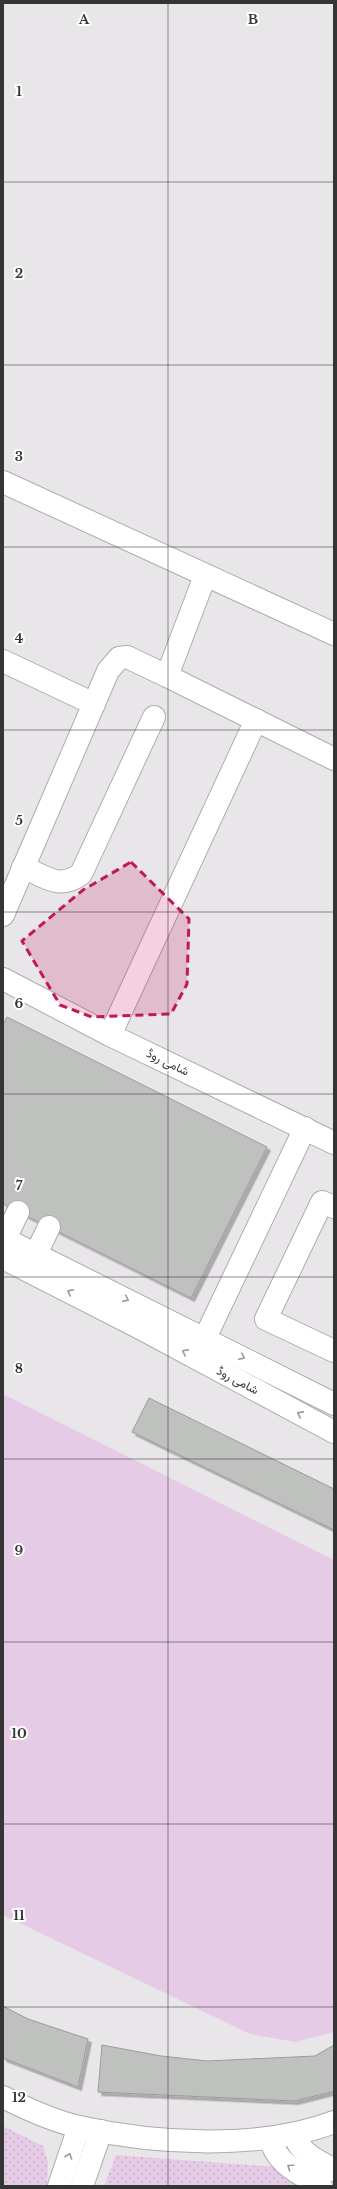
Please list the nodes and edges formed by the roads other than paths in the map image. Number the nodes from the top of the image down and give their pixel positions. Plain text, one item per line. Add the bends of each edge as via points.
1 (3, 482) edge
2 (206, 576) junction
3 (334, 634) edge
4 (3, 661) edge
5 (166, 676) junction
6 (94, 704) junction
7 (154, 718) dead end
8 (256, 720) junction
9 (334, 759) edge
10 (23, 867) junction
11 (3, 915) edge
12 (3, 979) edge
13 (110, 1035) junction
14 (305, 1128) junction
15 (333, 1140) edge
16 (334, 1207) edge
17 (18, 1212) dead end
18 (49, 1227) dead end
19 (4, 1245) edge
20 (36, 1254) junction
21 (146, 1320) junction
22 (205, 1338) junction
23 (334, 1351) edge
24 (334, 1404) edge
25 (334, 1432) edge
26 (3, 2097) edge
27 (334, 2122) edge
28 (78, 2127) junction
29 (101, 2131) junction
30 (294, 2134) junction
31 (270, 2138) junction
32 (334, 2170) edge
33 (59, 2186) edge
34 (82, 2186) edge
35 (321, 2186) edge

1 - 2 street
2 - 3 street
2 - 5 street
4 - 6 street
5 - 6 street via 127,658 119,658 108,672
5 - 8 street
6 - 10 street
7 - 10 street via 81,874 69,882 60,883
8 - 9 street
8 - 13 street
10 - 11 street
12 - 13 street, شامی روڈ
13 - 14 street, شامی روڈ
14 - 15 street, شامی روڈ
14 - 22 street
16 - 23 street via 322,1202 266,1319
17 - 19 street
18 - 20 street
19 - 20 street, شامی روڈ
21 -> 19 street, شامی روڈ
20 -> 21 street, شامی روڈ
21 - 22 street, شامی روڈ
25 -> 21 street, شامی روڈ
22 -> 24 street, شامی روڈ
26 - 28 street
27 - 30 street
28 - 29 street
33 -> 28 street
29 - 31 street via 184,2140
29 - 34 street
30 - 31 street
30 - 32 street via 299,2148 304,2153
35 -> 31 street via 281,2161

